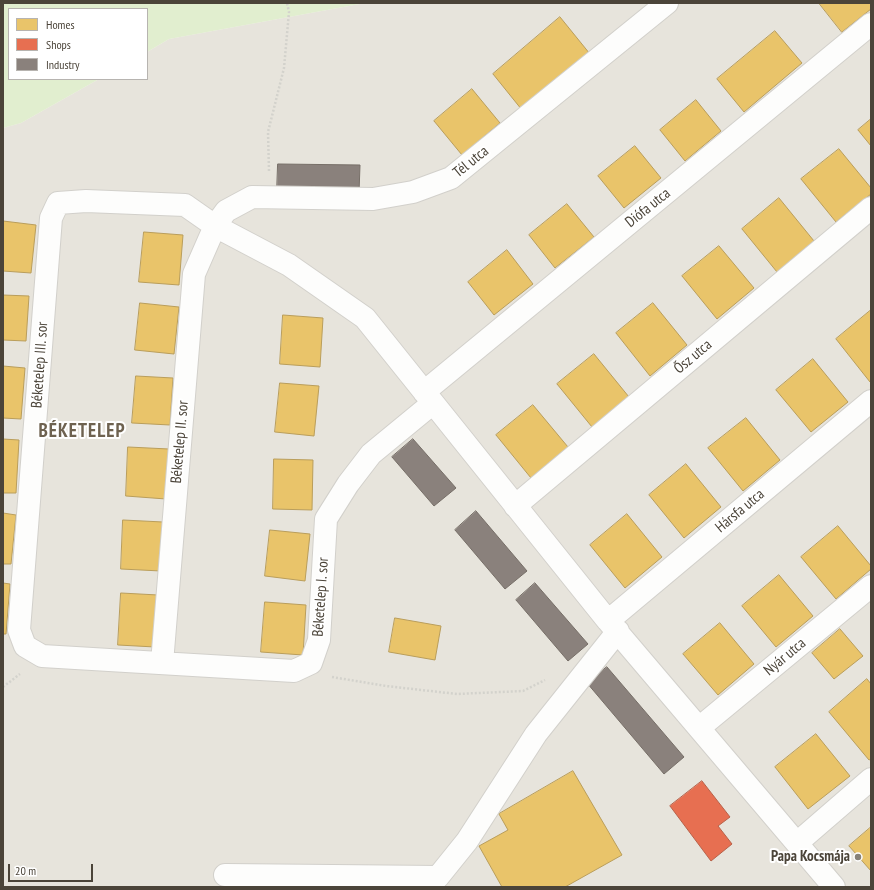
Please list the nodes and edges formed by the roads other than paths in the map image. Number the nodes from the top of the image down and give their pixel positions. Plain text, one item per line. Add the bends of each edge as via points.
1 (667, 3) edge
2 (871, 24) edge
3 (871, 208) edge
4 (215, 226) junction
5 (428, 397) junction
6 (871, 401) edge
7 (515, 506) junction
8 (871, 586) edge
9 (613, 626) junction
10 (25, 646) joint
11 (162, 663) junction
12 (699, 728) junction
13 (871, 780) edge
14 (797, 842) junction
15 (225, 875) dead end
16 (834, 887) edge

1 - 4 street, Tél utca via 450,178 413,192 373,199 252,197 226,211
2 - 5 street, Diófa utca
3 - 7 street, Ősz utca
4 - 5 street via 289,265 365,318
4 - 10 street, Béketelep III. sor via 185,206 86,200 58,203 51,218 19,630
4 - 11 street, Béketelep II. sor via 194,274
5 - 7 street
5 - 11 street, Béketelep I. sor via 371,454 326,519 319,640 311,663 294,670
6 - 9 street, Hársfa utca
7 - 9 street
8 - 12 street, Nyár utca
9 - 12 street
9 - 15 street, Hársfa utca via 585,673 536,734 467,841 438,878
10 - 11 street, Béketelep I. sor via 42,656
12 - 14 street
13 - 14 street
14 - 16 street

